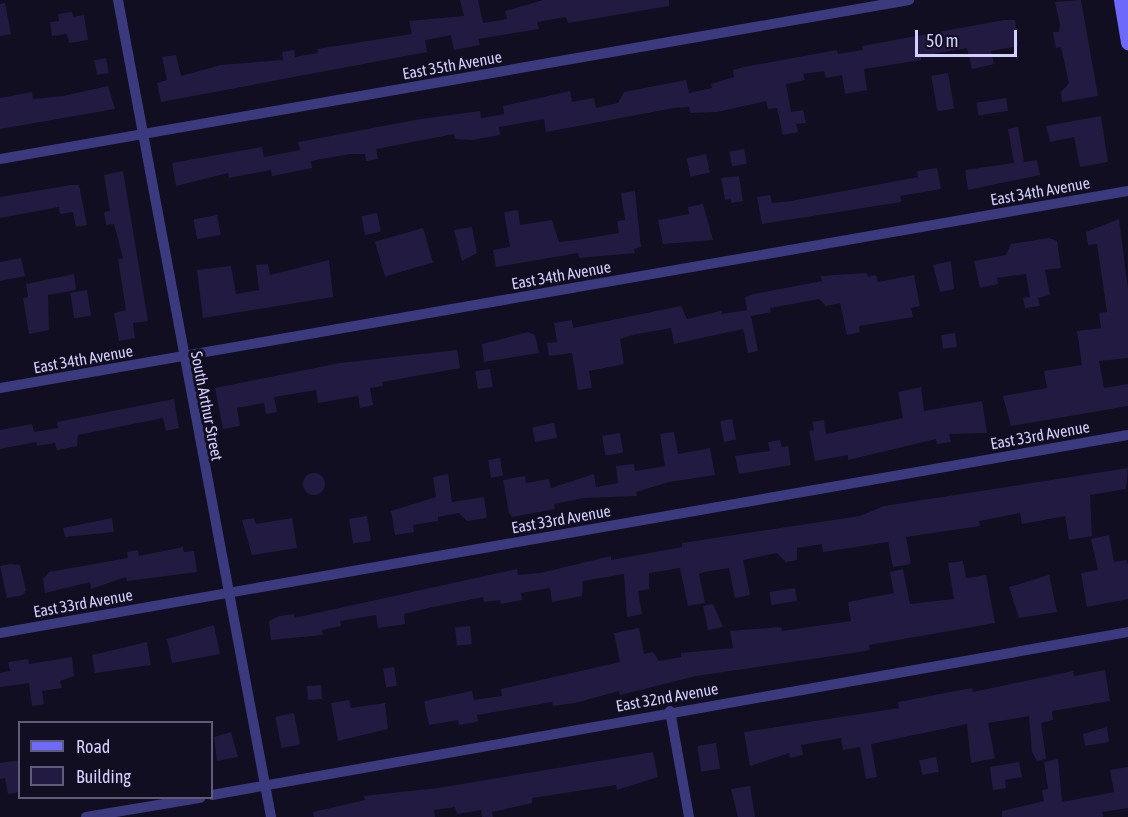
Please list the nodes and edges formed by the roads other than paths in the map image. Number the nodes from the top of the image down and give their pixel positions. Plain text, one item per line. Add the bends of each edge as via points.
1 (118, 0) edge
2 (909, 0) edge
3 (1121, 0) edge
4 (1128, 42) edge
5 (142, 134) junction
6 (0, 159) edge
7 (1128, 191) edge
8 (183, 356) junction
9 (0, 388) edge
10 (1128, 435) edge
11 (227, 592) junction
12 (1128, 632) edge
13 (0, 633) edge
14 (670, 711) junction
15 (265, 786) junction
16 (213, 795) edge
17 (194, 799) edge
18 (86, 817) edge
19 (271, 817) edge
20 (689, 817) edge

1 - 5 street, South Arthur Street
2 - 5 street, East 35th Avenue
3 - 4 main road
5 - 6 street, East 35th Avenue
5 - 8 street, South Arthur Street
7 - 8 street, East 34th Avenue
8 - 9 street, East 34th Avenue
8 - 11 street, South Arthur Street
10 - 11 street, East 33rd Avenue
11 - 13 street, East 33rd Avenue
11 - 15 street, South Arthur Street
12 - 14 street, East 32nd Avenue
14 - 15 street, East 32nd Avenue
14 - 20 street
15 - 16 street, East 32nd Avenue
15 - 19 street, South Arthur Street
17 - 18 street

